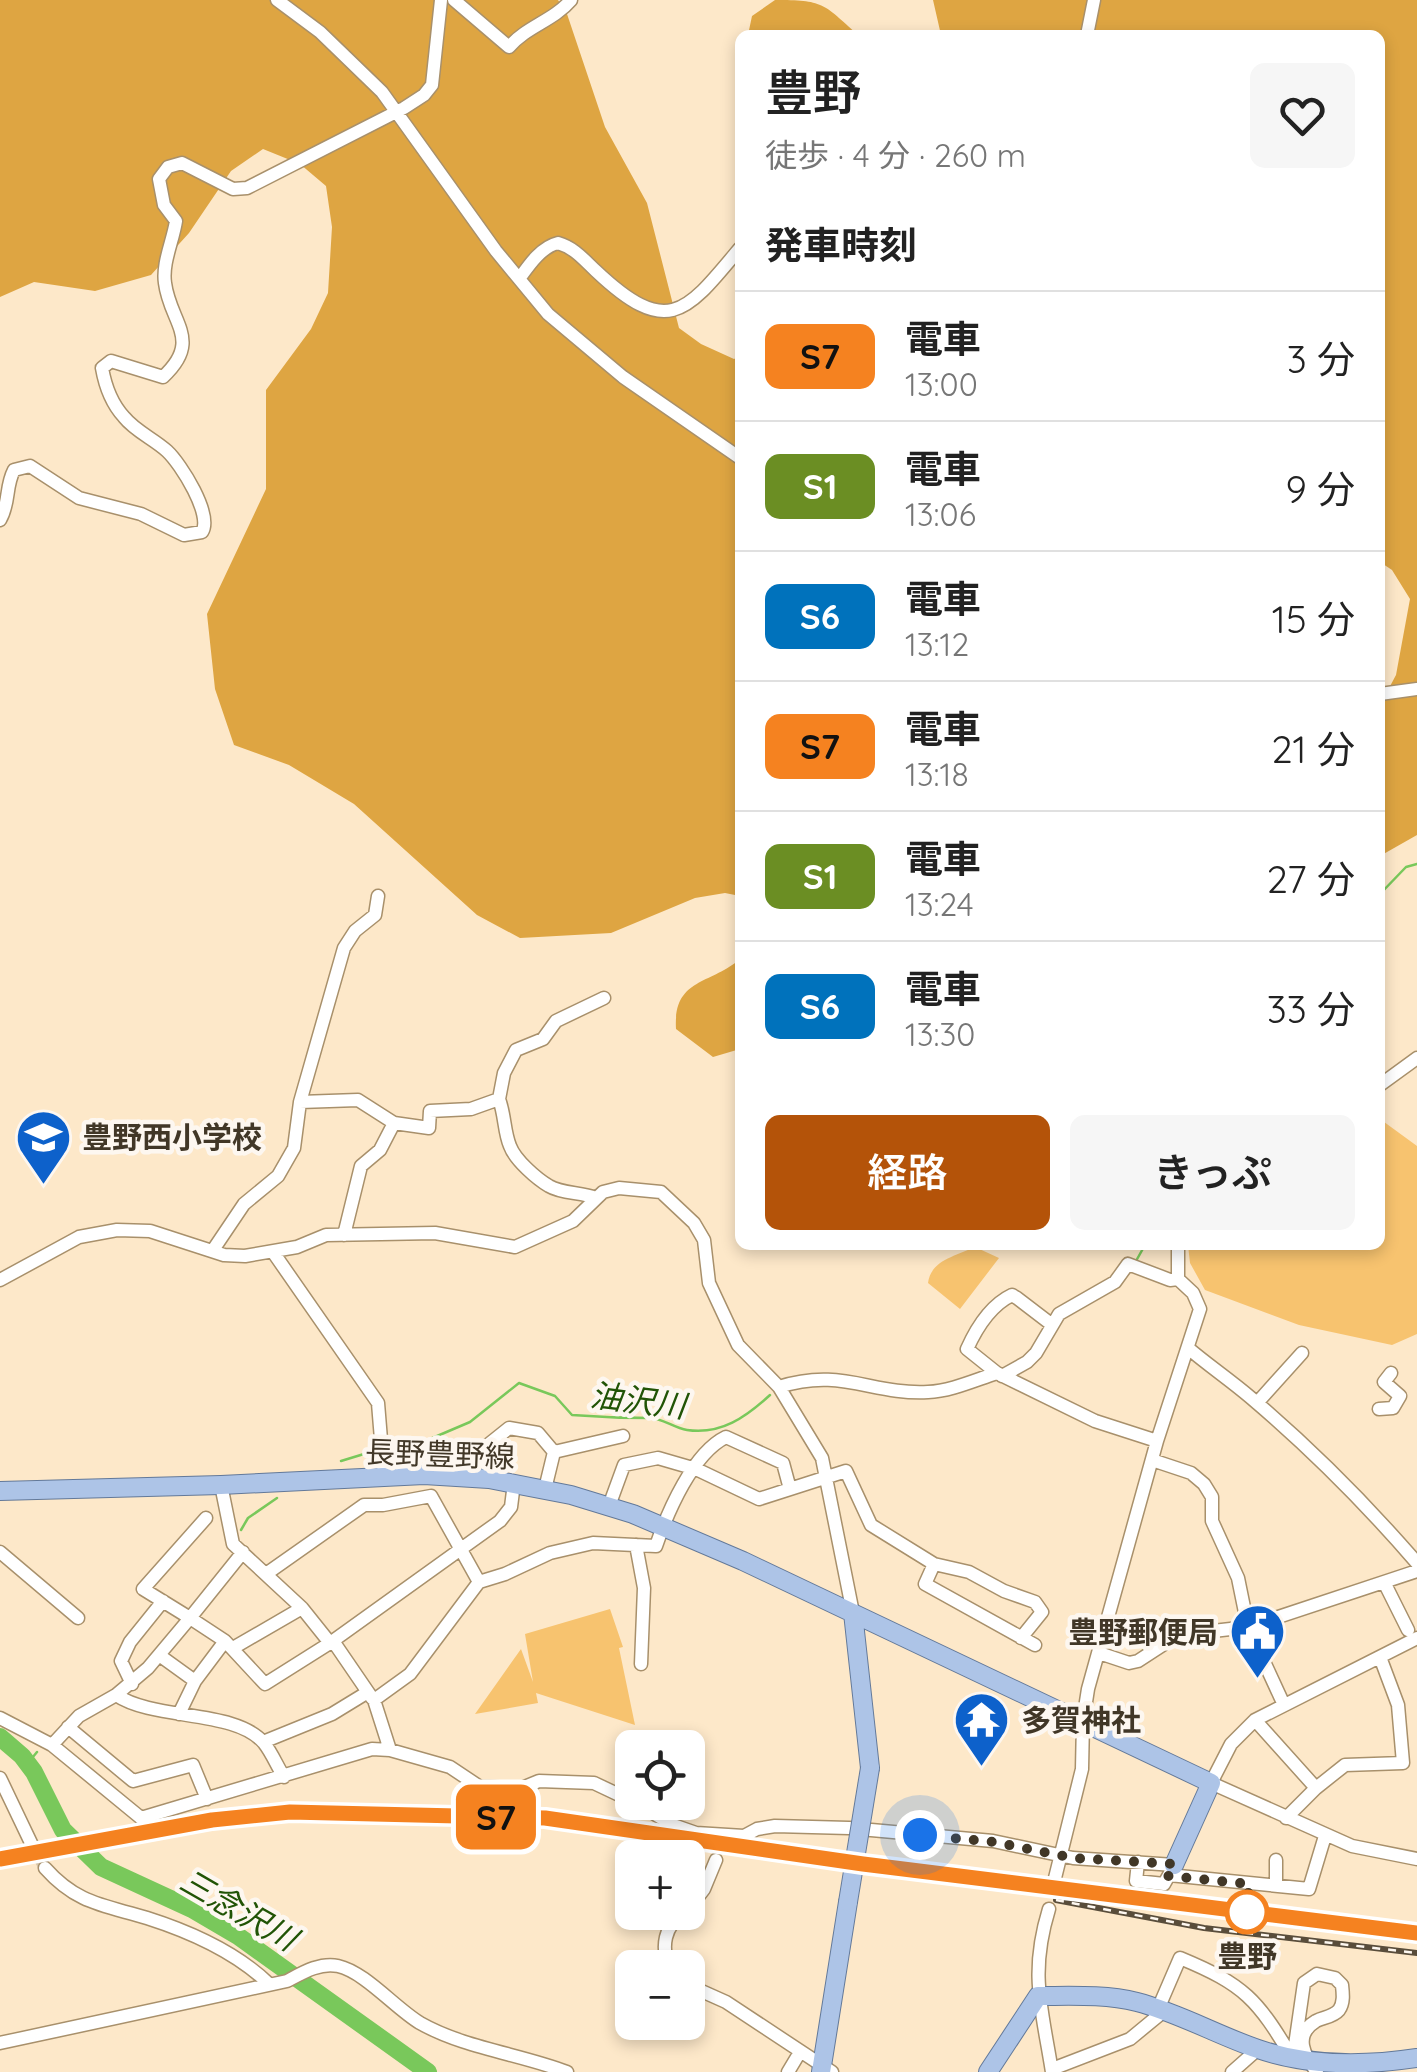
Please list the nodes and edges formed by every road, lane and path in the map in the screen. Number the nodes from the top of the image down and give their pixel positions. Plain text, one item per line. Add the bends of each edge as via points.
1 (277, 0) edge
2 (441, 0) edge
3 (454, 0) edge
4 (571, 0) edge
5 (1094, 0) edge
6 (1089, 30) edge
7 (396, 112) junction
8 (735, 254) edge
9 (519, 279) junction
10 (735, 455) edge
11 (0, 520) edge
12 (1417, 688) edge
13 (1385, 693) edge
14 (378, 896) dead end
15 (604, 998) dead end
16 (1417, 1058) edge
17 (1385, 1081) edge
18 (499, 1100) junction
19 (300, 1102) junction
20 (394, 1123) junction
21 (596, 1198) junction
22 (344, 1235) junction
23 (213, 1250) junction
24 (1178, 1250) edge
25 (273, 1252) junction
26 (1178, 1279) junction
27 (0, 1280) edge
28 (1051, 1324) junction
29 (1188, 1348) junction
30 (1302, 1353) dead end
31 (1390, 1373) dead end
32 (1002, 1376) junction
33 (779, 1388) junction
34 (1257, 1403) junction
35 (1379, 1409) dead end
36 (624, 1436) dead end
37 (1157, 1441) junction
38 (554, 1452) junction
39 (474, 1456) dead end
40 (1152, 1460) junction
41 (383, 1469) junction
42 (696, 1469) junction
43 (828, 1476) junction
44 (514, 1483) junction
45 (221, 1486) junction
46 (545, 1489) junction
47 (790, 1489) junction
48 (0, 1491) edge
49 (608, 1506) junction
50 (206, 1518) dead end
51 (662, 1526) junction
52 (636, 1545) junction
53 (464, 1549) junction
54 (0, 1552) edge
55 (243, 1552) junction
56 (1417, 1562) edge
57 (934, 1564) junction
58 (1417, 1571) edge
59 (266, 1574) junction
60 (479, 1582) junction
61 (1384, 1584) junction
62 (163, 1601) junction
63 (302, 1608) junction
64 (853, 1613) junction
65 (78, 1618) dead end
66 (190, 1618) junction
67 (1248, 1628) junction
68 (1413, 1634) edge
69 (1021, 1638) junction
70 (332, 1642) junction
71 (229, 1644) junction
72 (1035, 1645) dead end
73 (1099, 1652) junction
74 (159, 1656) junction
75 (1380, 1657) junction
76 (642, 1664) dead end
77 (130, 1681) junction
78 (195, 1681) junction
79 (116, 1694) junction
80 (371, 1696) junction
81 (1284, 1704) junction
82 (179, 1714) junction
83 (0, 1718) edge
84 (1255, 1720) junction
85 (1083, 1721) junction
86 (68, 1727) junction
87 (264, 1742) junction
88 (52, 1745) junction
89 (390, 1750) junction
90 (284, 1777) junction
91 (0, 1778) edge
92 (133, 1781) junction
93 (1211, 1783) junction
94 (1316, 1788) junction
95 (615, 1793) edge
96 (110, 1794) junction
97 (207, 1799) junction
98 (1286, 1818) junction
99 (665, 1820) edge
100 (1325, 1836) junction
101 (32, 1845) tunnel mouth
102 (1062, 1856) junction
103 (1417, 1859) edge
104 (716, 1860) dead end
105 (1276, 1860) dead end
106 (1138, 1862) junction
107 (46, 1868) tunnel mouth
108 (1171, 1870) junction
109 (1055, 1878) dead end
110 (1276, 1886) junction
111 (705, 1887) edge
112 (1049, 1910) dead end
113 (269, 1984) junction
114 (705, 1993) edge
115 (1038, 1996) junction
116 (1161, 2010) junction
117 (0, 2043) edge
118 (1258, 2049) junction
119 (800, 2052) junction
120 (1417, 2058) edge
121 (1303, 2066) edge
122 (825, 2070) edge
123 (1052, 2070) edge
124 (567, 2072) edge
125 (788, 2072) edge
126 (988, 2072) edge
127 (1232, 2072) edge

1 - 7 street via 355,64
2 - 7 street via 432,84
3 - 4 street via 508,47
5 - 6 street
7 - 9 street
7 - 11 street via 247,188 233,189 182,163 168,167 159,180 176,221 165,286 183,349 164,377 111,361 102,368 124,418 172,454 206,514 202,532 184,534 79,498 30,466 14,470
8 - 9 street via 695,298 669,312 632,300 562,244 550,245
9 - 10 street via 548,314 623,377
12 - 13 street
14 - 19 street via 375,916 344,948
15 - 18 street via 556,1020 543,1039 516,1050
16 - 17 street
18 - 20 street via 472,1109 430,1110 429,1128
18 - 21 street via 515,1156 550,1187
19 - 20 street via 358,1100
19 - 23 street via 294,1148 278,1176 244,1204
20 - 22 street via 380,1150 361,1166
21 - 22 street via 573,1221 515,1247 435,1232
21 - 33 street via 619,1188 661,1192 694,1222 704,1240 708,1283 738,1345
22 - 25 street
23 - 25 street
23 - 27 street via 150,1231 116,1230 79,1237
24 - 26 street
25 - 41 street via 373,1394
26 - 28 street via 1132,1265
26 - 29 street via 1200,1309
28 - 32 street via 1028,1362
28 - 32 street via 1018,1298 1004,1299 967,1349
29 - 34 street
29 - 37 street
30 - 34 street
31 - 35 street via 1384,1382 1400,1396 1393,1408
32 - 33 street via 928,1392 839,1379
32 - 37 street via 1095,1421
33 - 43 street
34 - 56 street
36 - 38 street
37 - 40 street
38 - 39 street via 538,1433 509,1428
38 - 46 street
40 - 67 street via 1192,1473 1212,1497 1212,1521 1238,1578
40 - 73 street
41 - 44 main road, 長野豊野線
41 - 45 main road, 長野豊野線
42 - 47 street via 758,1499
42 - 47 street via 708,1446 726,1437 783,1463
42 - 49 street via 658,1458 624,1465
42 - 51 street
43 - 47 street
43 - 57 street via 846,1471 871,1526
43 - 64 street
44 - 46 main road, 長野豊野線
44 - 53 street via 511,1507
45 - 48 main road, 長野豊野線
45 - 55 street via 233,1544
46 - 49 main road, 長野豊野線
49 - 51 main road, 長野豊野線
50 - 62 street via 144,1589
51 - 52 street via 656,1546
51 - 64 main road, 長野豊野線
52 - 60 street via 593,1543 550,1553
52 - 76 street via 644,1588
53 - 59 street via 431,1496 364,1504
53 - 60 street
53 - 70 street
54 - 65 street
55 - 59 street
55 - 66 street
57 - 69 street via 926,1584
57 - 69 street via 1035,1602 1042,1612
58 - 61 street
59 - 63 street
60 - 80 street via 410,1674
61 - 67 street
61 - 68 street
62 - 66 street
62 - 77 street via 121,1660
63 - 70 street
63 - 71 street
64 - 85 main road, 長野豊野線
64 - 122 main road, bridge via 870,1768
66 - 71 street
66 - 74 street
67 - 73 street via 1178,1635 1138,1661
67 - 81 street
68 - 75 street
69 - 72 street
70 - 71 street via 266,1684
70 - 80 street
71 - 78 street
73 - 85 street
74 - 77 street
74 - 78 street
75 - 81 street
75 - 94 street via 1398,1705 1402,1762 1345,1765
77 - 79 street
78 - 82 street
79 - 82 street
79 - 86 street
80 - 87 street
80 - 89 street
81 - 84 street
82 - 87 street via 228,1721
83 - 88 street
84 - 93 street via 1231,1744
84 - 94 street
85 - 93 main road, 長野豊野線
85 - 102 street via 1082,1769
86 - 88 street
86 - 92 street
87 - 90 street
88 - 96 street
89 - 90 street via 332,1758
89 - 95 street via 450,1767 480,1787 594,1783
90 - 97 street
91 - 101 street
92 - 96 street
92 - 97 street via 193,1765
93 - 98 street
93 - 108 main road
94 - 98 street
96 - 97 street via 141,1818
98 - 100 street
99 - 102 street via 696,1833 849,1828 994,1842
100 - 103 street
100 - 110 street via 1309,1889
102 - 106 street
102 - 109 street
104 - 111 street
105 - 110 street
106 - 108 street
106 - 108 street via 1136,1881 1164,1884
107 - 113 street via 78,1897 201,1939
108 - 110 street
112 - 115 street via 1039,1941
113 - 117 street
113 - 124 street via 334,1964 444,2034
114 - 119 street
115 - 116 main road via 1134,2001
115 - 123 street
115 - 126 main road
116 - 118 main road
116 - 121 street via 1180,1958 1232,1982 1263,2010
116 - 123 street via 1130,2039
118 - 121 main road
118 - 127 street
119 - 122 street
119 - 125 street
120 - 121 main road
121 - 121 street via 1304,1982 1317,1974 1335,1978 1342,1985 1342,2006 1307,2029

